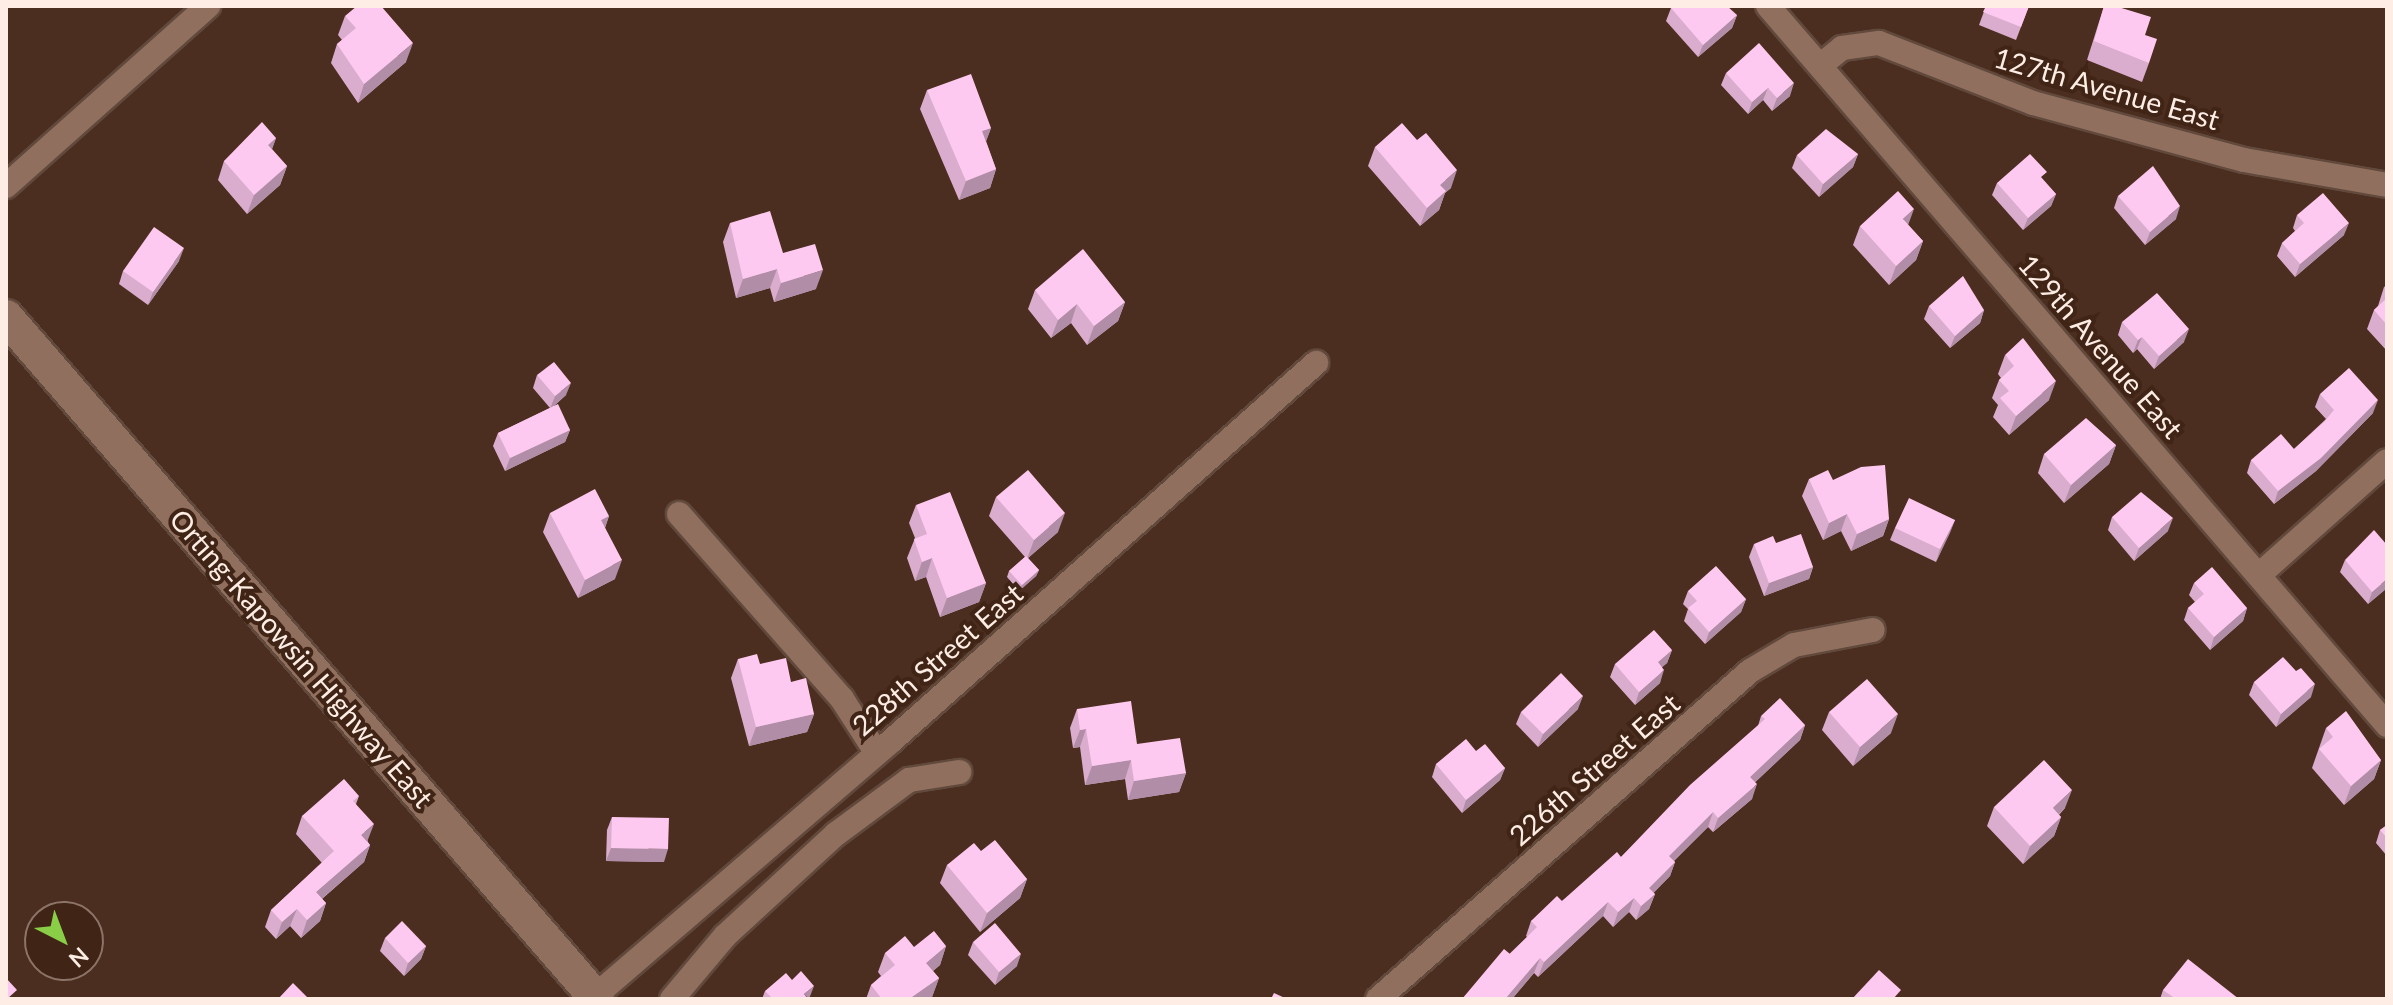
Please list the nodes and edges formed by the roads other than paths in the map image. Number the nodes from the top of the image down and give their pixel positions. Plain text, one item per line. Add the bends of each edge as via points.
1 (208, 6) edge
2 (1768, 6) edge
3 (1821, 65) junction
4 (2387, 185) edge
5 (6, 186) edge
6 (6, 317) edge
7 (1316, 363) dead end
8 (2387, 461) edge
9 (679, 514) dead end
10 (2259, 575) junction
11 (1873, 630) dead end
12 (2387, 725) edge
13 (876, 752) junction
14 (959, 772) dead end
15 (596, 998) edge
16 (672, 999) edge
17 (1378, 999) edge

1 - 5 street
2 - 3 street, 129th Avenue East
3 - 4 street, 127th Avenue East via 1842,48 1879,43 2033,103 2244,160
3 - 10 street, 129th Avenue East
6 - 15 main road, Orting-Kapowsin Highway East
7 - 13 street, 228th Street East
8 - 10 street
9 - 13 street via 842,699
10 - 12 street, 129th Avenue East
11 - 17 street, 226th Street East via 1794,645 1750,671
13 - 15 street, 228th Street East
14 - 16 street via 909,780 836,834 725,936

